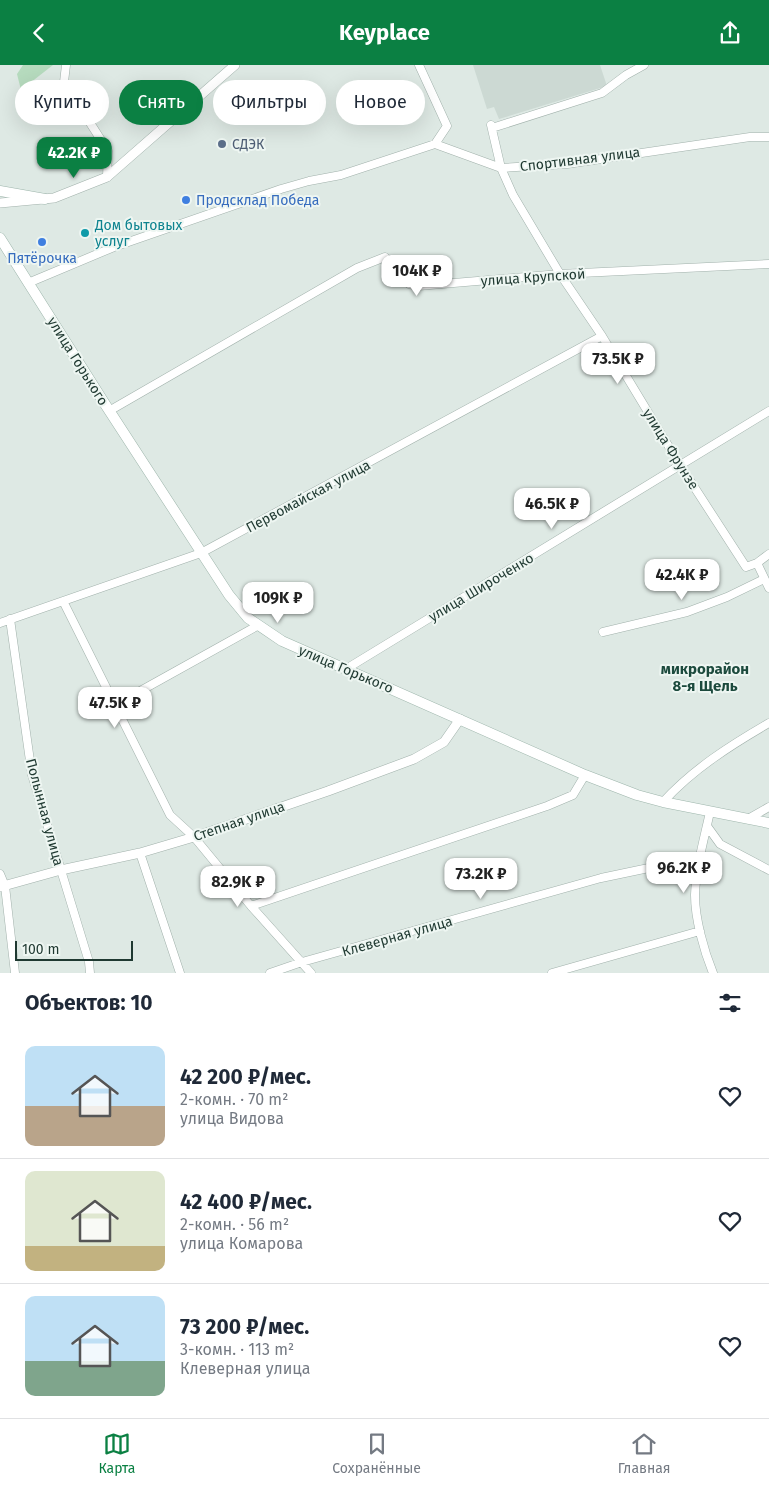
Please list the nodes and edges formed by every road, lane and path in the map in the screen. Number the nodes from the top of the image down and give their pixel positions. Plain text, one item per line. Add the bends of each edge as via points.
1 (66, 65) edge
2 (235, 65) edge
3 (420, 65) edge
4 (644, 65) edge
5 (769, 137) edge
6 (435, 144) junction
7 (501, 168) junction
8 (108, 177) junction
9 (0, 191) edge
10 (45, 199) junction
11 (0, 203) edge
12 (0, 238) edge
13 (769, 264) edge
14 (560, 274) junction
15 (28, 283) junction
16 (602, 336) junction
17 (109, 411) junction
18 (769, 411) edge
19 (680, 465) junction
20 (201, 553) junction
21 (769, 554) edge
22 (757, 563) junction
23 (764, 579) junction
24 (769, 588) edge
25 (62, 601) junction
26 (10, 619) junction
27 (0, 623) edge
28 (257, 626) junction
29 (603, 632) dead end
30 (346, 669) junction
31 (115, 705) junction
32 (460, 719) junction
33 (769, 723) edge
34 (585, 775) junction
35 (663, 802) junction
36 (769, 807) edge
37 (710, 812) junction
38 (748, 819) junction
39 (769, 823) edge
40 (707, 826) junction
41 (194, 837) junction
42 (140, 853) junction
43 (699, 860) junction
44 (61, 870) junction
45 (769, 870) edge
46 (0, 874) edge
47 (3, 886) edge
48 (251, 906) junction
49 (700, 931) junction
50 (302, 963) junction
51 (15, 973) edge
52 (90, 973) edge
53 (180, 973) edge
54 (270, 973) edge
55 (311, 973) edge
56 (552, 973) edge
57 (713, 973) edge

1 - 8 street via 64,82 108,151
2 - 8 street
3 - 6 street via 447,126
4 - 7 street, улица Фрунзе via 602,93 492,126
5 - 7 street, Спортивная улица via 750,137 567,164
6 - 7 street, Спортивная улица
6 - 15 street via 341,175 272,192 114,247
7 - 14 street, улица Фрунзе via 513,195
8 - 10 street via 69,194
9 - 10 main road
10 - 11 street
12 - 15 main road, улица Горького
13 - 14 street, улица Крупской
14 - 16 street, улица Фрунзе
14 - 17 street, улица Крупской via 418,286 409,284 385,257 356,268
15 - 17 main road, улица Горького
16 - 19 street, улица Фрунзе
16 - 20 street, Первомайская улица
17 - 20 main road, улица Горького
18 - 19 street, улица Широченко
19 - 22 street, улица Фрунзе via 746,567
19 - 30 street, улица Широченко
20 - 25 street, Первомайская улица
20 - 28 main road, улица Горького via 229,595
21 - 22 street
22 - 23 street
23 - 24 street
23 - 29 street via 687,612
25 - 26 street, Первомайская улица
25 - 31 street
26 - 27 street, Первомайская улица
26 - 44 street, Полынная улица via 32,775
28 - 30 main road, улица Горького via 282,641
28 - 31 street
30 - 32 main road, улица Горького
31 - 41 street via 170,815
32 - 34 main road, улица Горького
32 - 41 street, Степная улица via 444,742 414,759
33 - 35 street via 729,747 678,785
34 - 35 main road, улица Горького
34 - 48 street via 572,795 547,807
35 - 37 main road, улица Горького
36 - 38 street
37 - 38 main road, улица Горького
37 - 40 street
38 - 39 main road, улица Горького
40 - 43 street
40 - 45 street via 720,844
41 - 42 street, Степная улица
41 - 48 street
42 - 44 street, Степная улица
42 - 53 street
43 - 49 street via 695,896
43 - 50 street, Клеверная улица via 601,878
44 - 47 street, Степная улица
44 - 52 street, Полынная улица
46 - 47 street
47 - 51 street
48 - 50 street
49 - 56 street
49 - 57 street
50 - 54 street, Клеверная улица
50 - 55 street

